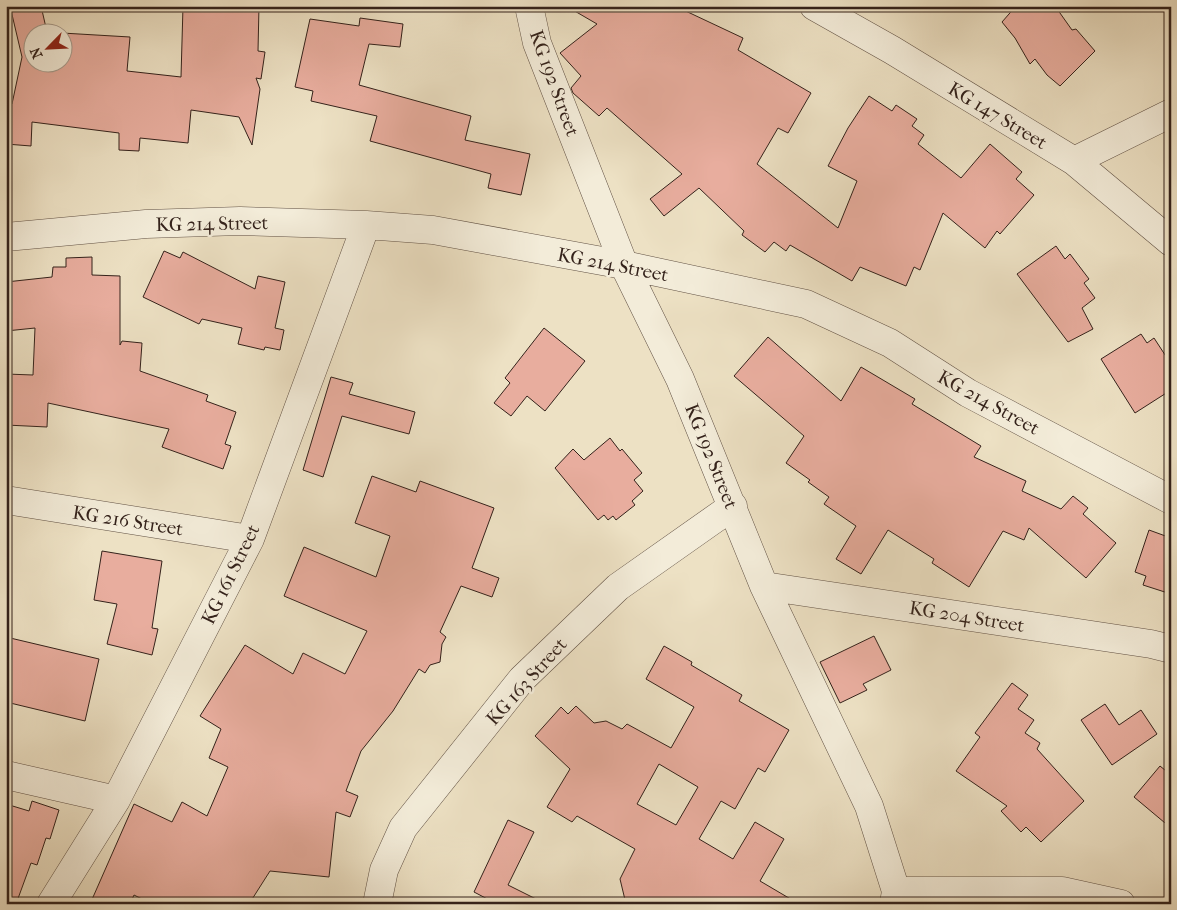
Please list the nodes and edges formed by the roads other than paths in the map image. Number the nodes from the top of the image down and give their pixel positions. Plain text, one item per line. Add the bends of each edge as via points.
1 (529, 6) edge
2 (814, 6) edge
3 (1171, 113) edge
4 (1074, 161) junction
5 (366, 225) junction
6 (6, 236) edge
7 (1171, 242) edge
8 (624, 265) junction
9 (6, 500) edge
10 (1171, 500) edge
11 (733, 506) junction
12 (250, 539) junction
13 (764, 586) junction
14 (1171, 649) edge
15 (6, 775) edge
16 (116, 800) junction
17 (895, 897) edge
18 (51, 904) edge
19 (377, 904) edge
20 (1121, 904) edge

1 - 8 street, KG 192 Street via 537,43
2 - 4 street, KG 147 Street
3 - 4 street
4 - 7 street, KG 147 Street
5 - 6 street, KG 214 Street via 240,221 165,223
5 - 8 street, KG 214 Street via 433,230
5 - 12 street, KG 161 Street
8 - 10 street, KG 214 Street via 806,304 890,343 968,393
8 - 11 street, KG 192 Street via 680,379
9 - 12 street, KG 216 Street
11 - 13 street, KG 192 Street
11 - 19 street, KG 163 Street via 618,587 522,679 403,828 384,870
12 - 16 street, KG 161 Street
13 - 14 street, KG 204 Street
13 - 17 street, KG 192 Street via 869,806
15 - 16 street
16 - 18 street, KG 161 Street
17 - 20 street via 1062,891

